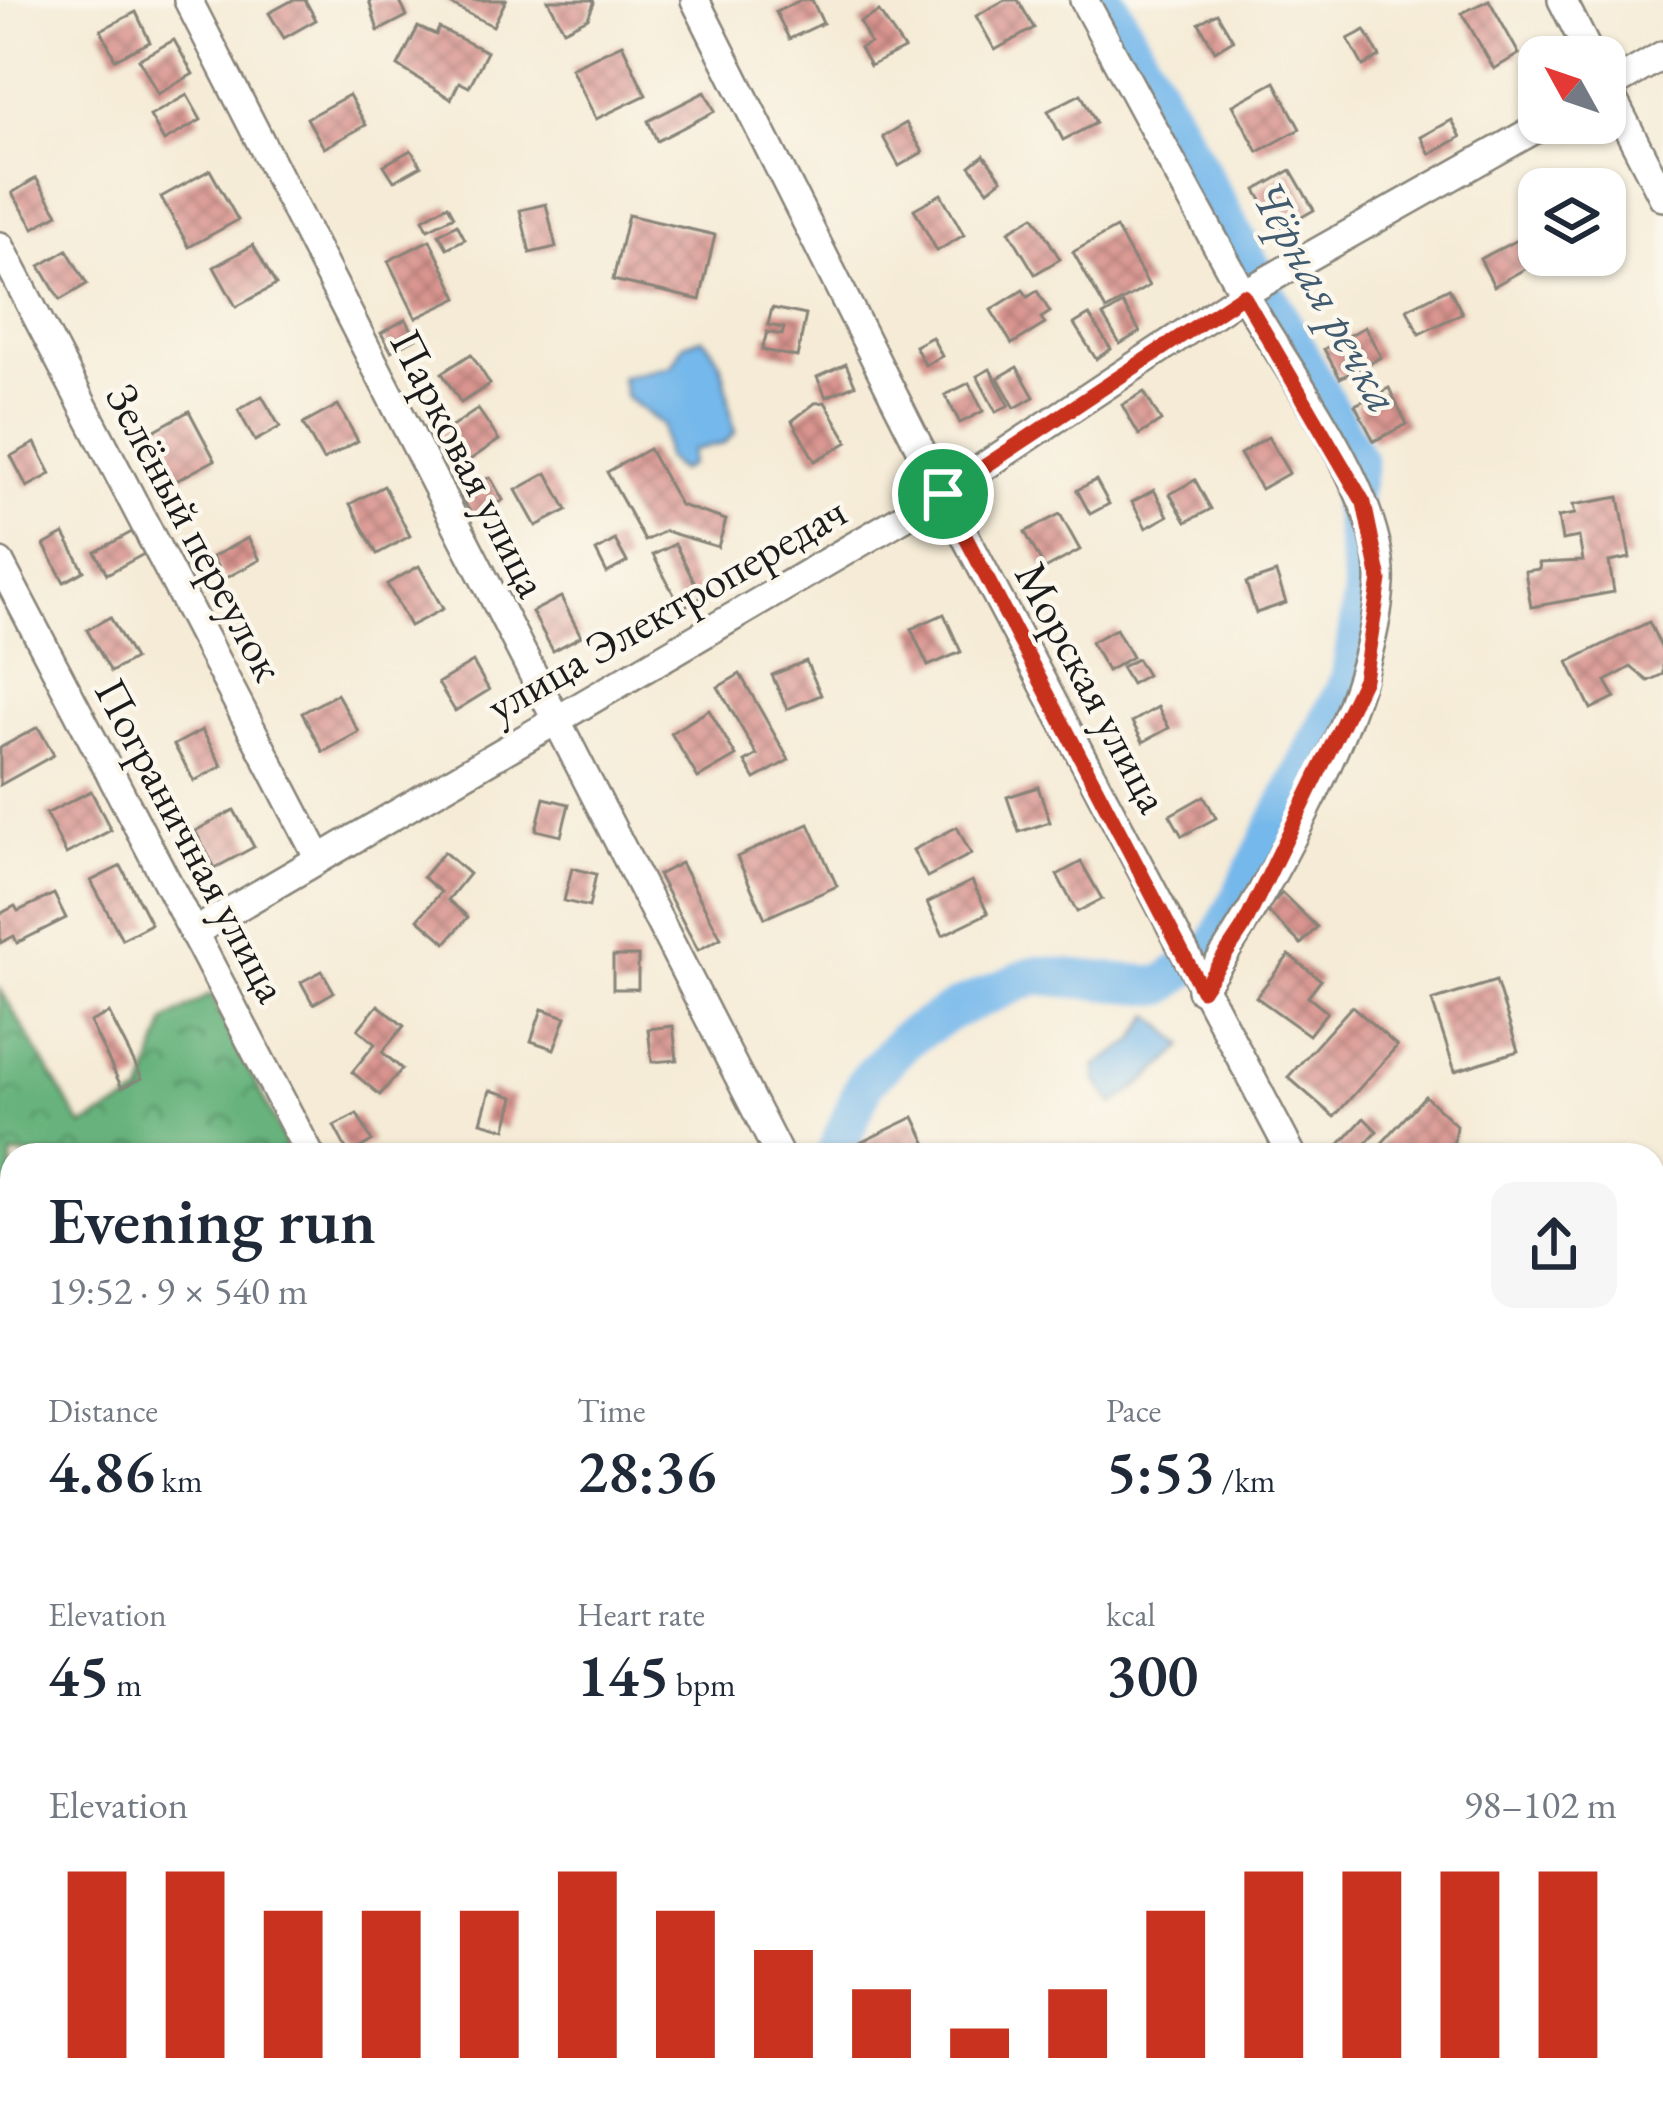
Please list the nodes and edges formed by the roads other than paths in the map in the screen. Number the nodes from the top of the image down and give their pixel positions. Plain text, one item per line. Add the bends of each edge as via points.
1 (188, 0) edge
2 (694, 0) edge
3 (1084, 0) edge
4 (1562, 0) edge
5 (1580, 36) edge
6 (1663, 55) edge
7 (1626, 76) edge
8 (1626, 126) edge
9 (1518, 139) edge
10 (1663, 197) edge
11 (0, 246) edge
12 (1243, 295) junction
13 (943, 494) junction
14 (0, 563) edge
15 (554, 723) junction
16 (318, 856) junction
17 (193, 933) junction
18 (1200, 986) junction
19 (304, 1143) edge
20 (773, 1143) edge
21 (1285, 1143) edge

1 - 15 street, Парковая улица
2 - 13 street, Морская улица
3 - 12 street
4 - 5 street
6 - 7 street
8 - 10 street
9 - 12 street, улица Электропередач
11 - 16 street, Зелёный переулок
12 - 13 street, улица Электропередач
12 - 18 street via 1364,503 1380,580 1364,679 1243,928
13 - 15 street, улица Электропередач
13 - 18 street, Морская улица
14 - 17 street, Пограничная улица
15 - 16 street, улица Электропередач
15 - 20 street, Парковая улица
16 - 17 street, улица Электропередач
17 - 19 street, Пограничная улица
18 - 21 street, Морская улица

